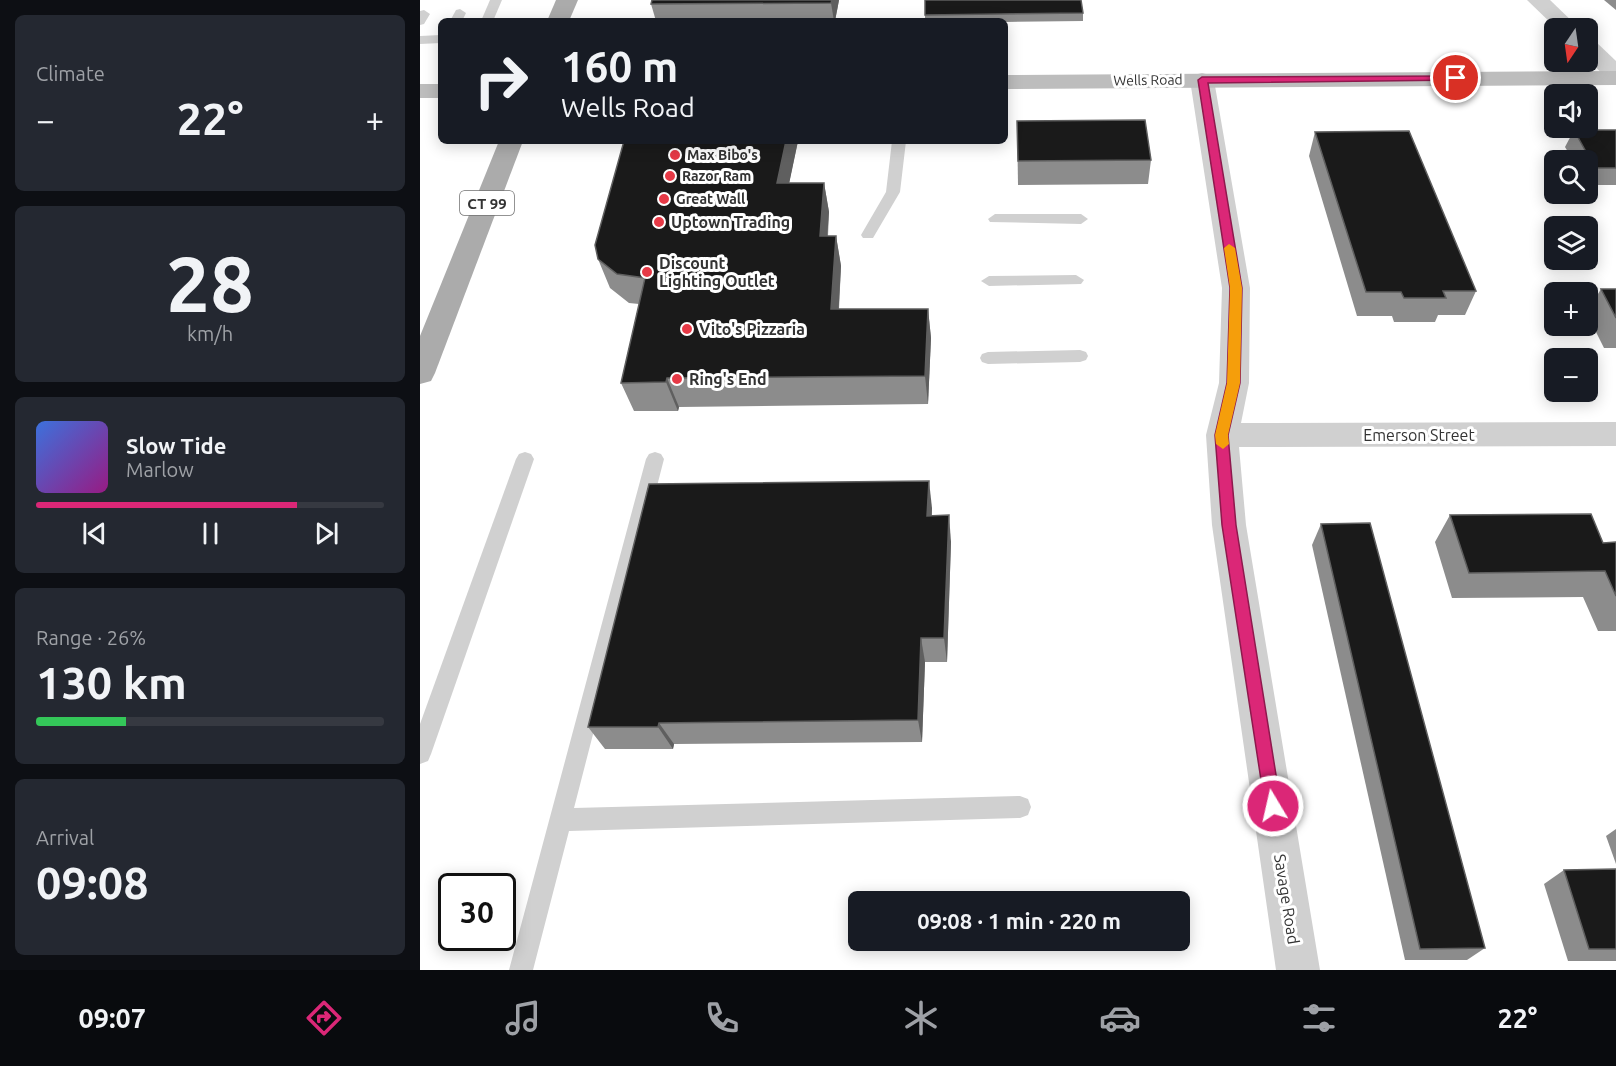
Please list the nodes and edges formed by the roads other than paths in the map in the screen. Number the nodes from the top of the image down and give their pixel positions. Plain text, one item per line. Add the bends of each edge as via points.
1 (496, 0) edge
2 (567, 0) edge
3 (1538, 0) edge
4 (488, 18) edge
5 (559, 18) edge
6 (1557, 18) edge
7 (438, 39) edge
8 (421, 41) edge
9 (1598, 57) edge
10 (1616, 76) edge
11 (1202, 80) junction
12 (1008, 82) edge
13 (420, 91) edge
14 (438, 91) edge
15 (510, 144) edge
16 (899, 144) edge
17 (995, 219) dead end
18 (1081, 219) dead end
19 (868, 235) dead end
20 (1076, 280) dead end
21 (989, 281) dead end
22 (1080, 356) dead end
23 (988, 358) dead end
24 (420, 372) edge
25 (1616, 434) edge
26 (1222, 435) junction
27 (525, 459) dead end
28 (656, 459) dead end
29 (420, 754) edge
30 (1020, 807) dead end
31 (560, 820) junction
32 (521, 970) edge
33 (1298, 970) edge

1 - 4 lane
2 - 5 main road
3 - 6 street
7 - 8 lane
9 - 10 street
10 - 11 main road, Wells Road
11 - 12 main road, Wells Road
11 - 26 street, Savage Road via 1236,288 1234,383
13 - 14 main road
15 - 24 main road, CT 99
16 - 19 lane via 893,192
17 - 18 lane
20 - 21 lane
22 - 23 lane
25 - 26 street, Emerson Street
26 - 33 street, Savage Road via 1229,525
27 - 29 lane
28 - 31 lane
30 - 31 lane
31 - 32 lane

